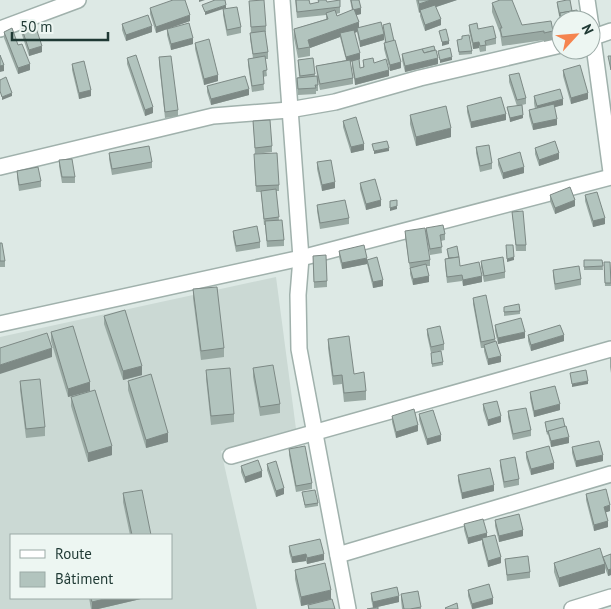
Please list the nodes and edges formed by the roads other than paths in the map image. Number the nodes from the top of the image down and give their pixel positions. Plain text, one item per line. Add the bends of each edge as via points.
1 (78, 0) edge
2 (282, 0) edge
3 (0, 29) edge
4 (551, 47) edge
5 (596, 60) edge
6 (289, 110) junction
7 (0, 167) edge
8 (611, 172) edge
9 (611, 177) edge
10 (301, 258) junction
11 (0, 324) edge
12 (611, 349) edge
13 (314, 432) junction
14 (232, 456) dead end
15 (611, 474) edge
16 (338, 555) junction
17 (611, 597) edge
18 (348, 609) edge
19 (572, 609) edge

1 - 3 street
2 - 6 street
4 - 6 street via 335,102
5 - 8 street
6 - 7 street via 213,116
6 - 10 street
9 - 10 street
10 - 11 street
10 - 13 street via 297,320 299,349
12 - 13 street
13 - 14 street
13 - 16 street
15 - 16 street
16 - 18 street
17 - 19 street

